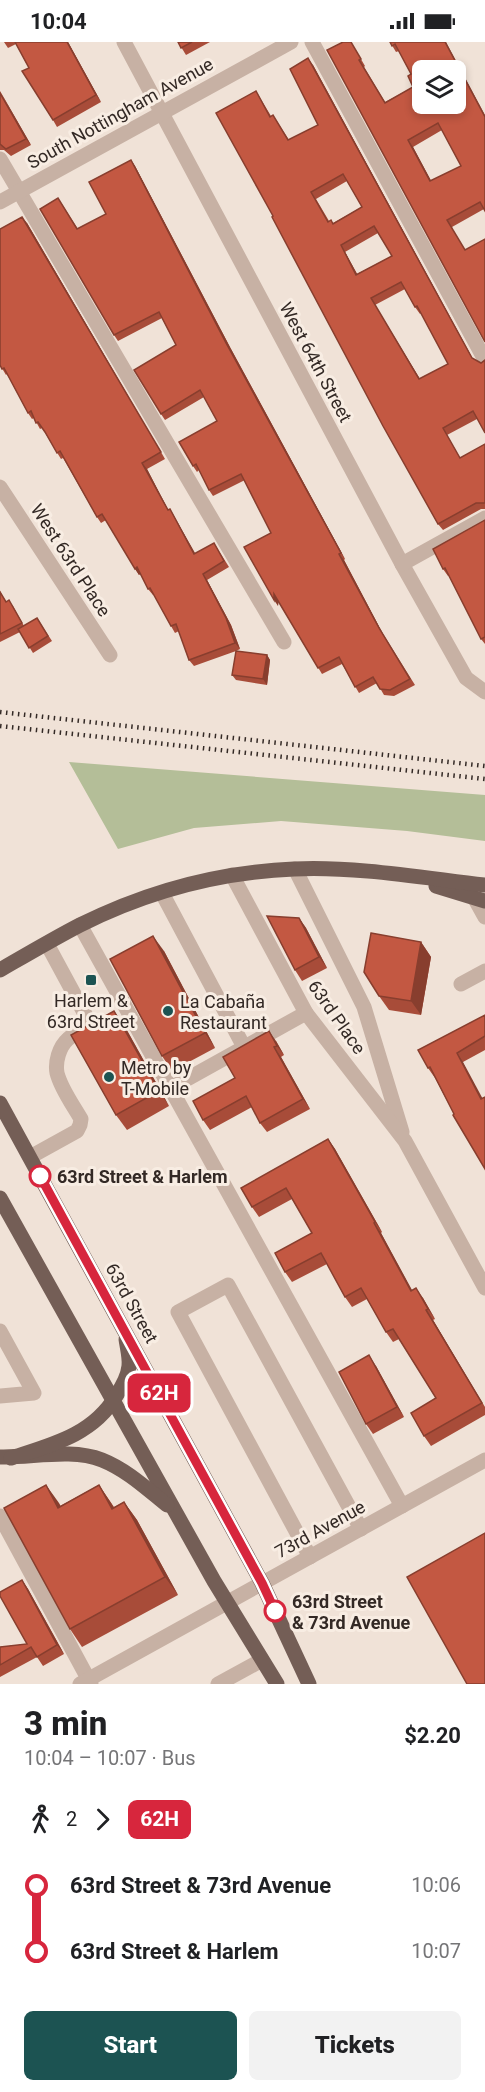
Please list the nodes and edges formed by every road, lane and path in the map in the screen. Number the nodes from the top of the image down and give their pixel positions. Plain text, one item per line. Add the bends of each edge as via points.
1 (124, 42) edge
2 (291, 42) edge
3 (312, 42) edge
4 (162, 113) junction
5 (0, 159) edge
6 (18, 192) junction
7 (0, 201) edge
8 (485, 360) edge
9 (0, 487) edge
10 (485, 518) edge
11 (402, 564) junction
12 (284, 642) dead end
13 (110, 655) dead end
14 (485, 692) edge
15 (295, 868) junction
16 (232, 875) junction
17 (408, 876) junction
18 (485, 885) edge
19 (162, 893) junction
20 (480, 900) edge
21 (485, 917) edge
22 (80, 925) junction
23 (47, 944) junction
24 (0, 970) edge
25 (485, 971) edge
26 (461, 984) dead end
27 (306, 1013) junction
28 (244, 1047) junction
29 (171, 1088) junction
30 (0, 1103) edge
31 (405, 1141) junction
32 (30, 1157) junction
33 (1, 1203) edge
34 (485, 1288) edge
35 (0, 1331) edge
36 (125, 1331) junction
37 (0, 1396) edge
38 (113, 1402) junction
39 (5, 1457) edge
40 (485, 1460) edge
41 (402, 1506) junction
42 (174, 1511) junction
43 (0, 1516) edge
44 (361, 1529) junction
45 (310, 1557) junction
46 (262, 1583) junction
47 (227, 1603) junction
48 (262, 1660) junction
49 (87, 1682) edge
50 (218, 1684) edge
51 (277, 1684) edge
52 (309, 1684) edge

1 - 4 street, West 64th Street
2 - 4 street, South Nottingham Avenue
3 - 8 street
4 - 6 street, South Nottingham Avenue
4 - 11 street, West 64th Street
5 - 6 street
6 - 7 street, South Nottingham Avenue
6 - 12 street
9 - 13 street, West 63rd Place
10 - 11 street
11 - 14 street, West 64th Street via 466,678
15 - 16 main road
15 - 17 main road
15 - 31 street, 63rd Place via 364,1007
16 - 19 main road
16 - 27 street, 63rd Place
17 - 18 main road
17 - 20 main road
19 - 22 main road
19 - 28 street
20 - 21 street
22 - 23 main road
22 - 29 street
23 - 24 main road
23 - 32 street via 86,1016 83,1030 68,1039 56,1065 58,1077 81,1119 77,1131
25 - 26 street
27 - 28 street
27 - 31 street, 63rd Place
28 - 29 street
29 - 41 street
30 - 32 main road, 63rd Street
31 - 34 street, 63rd Place
32 - 36 main road, 63rd Street
33 - 38 main road
35 - 37 street via 33,1393
36 - 38 main road via 129,1366
36 - 46 main road, 63rd Street
38 - 39 main road via 94,1423 68,1439
38 - 42 main road
39 - 42 main road via 77,1455 102,1460 129,1475
40 - 41 street, 73rd Avenue
41 - 44 street, 73rd Avenue
42 - 47 main road
43 - 49 street
44 - 45 street, 73rd Avenue
44 - 45 street via 228,1285 178,1312
45 - 46 street, 73rd Avenue
46 - 47 street, 73rd Avenue
46 - 52 main road, 63rd Street
47 - 48 main road
47 - 49 street, 73rd Avenue
48 - 50 street
48 - 51 main road

